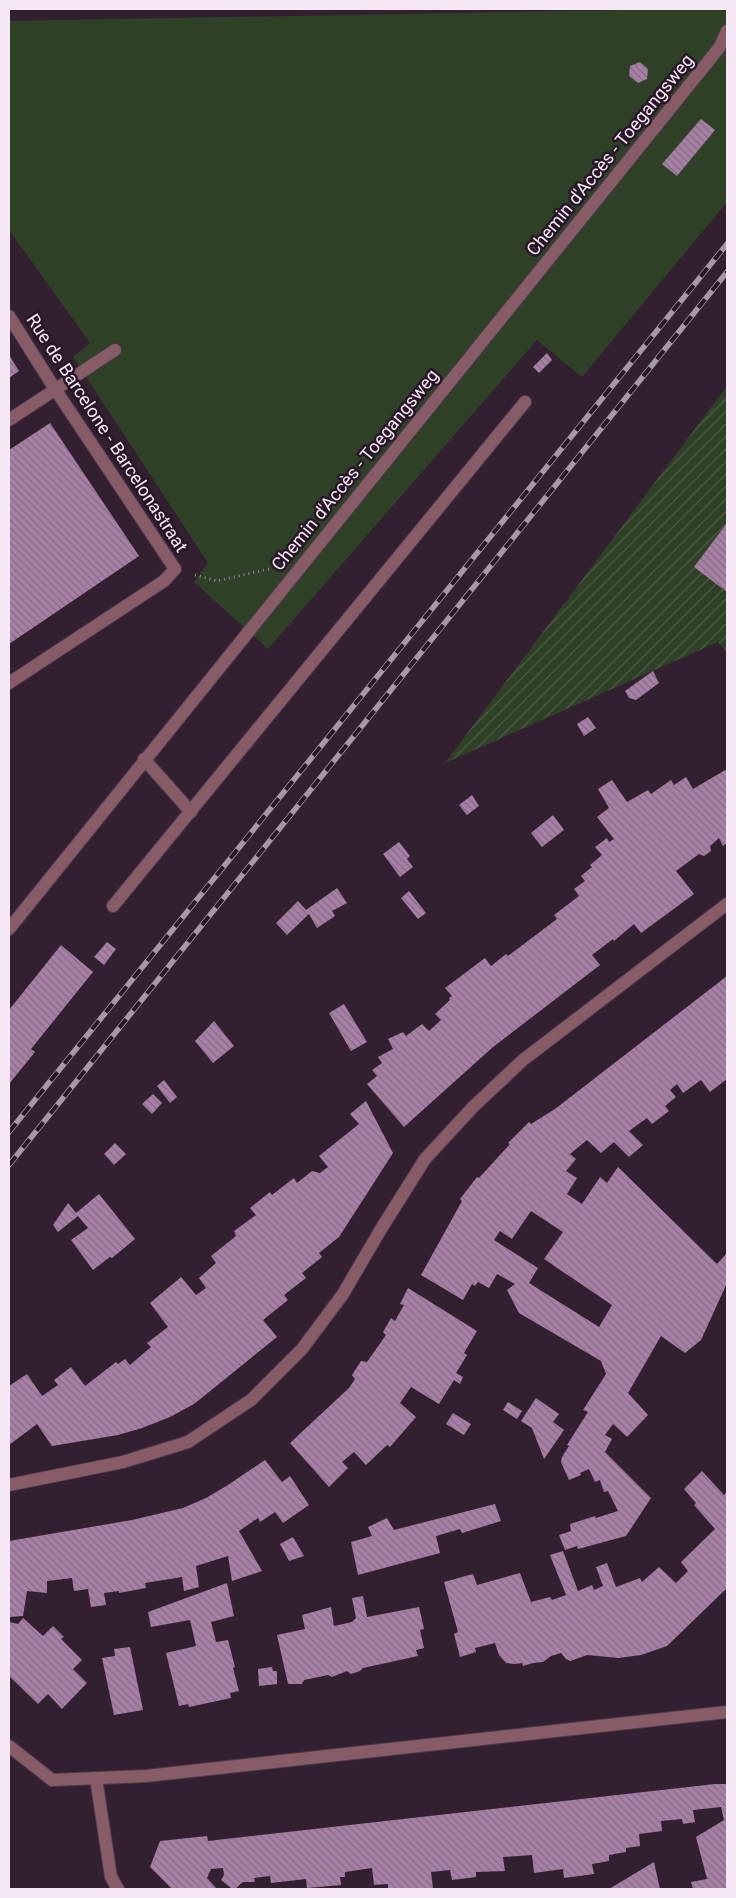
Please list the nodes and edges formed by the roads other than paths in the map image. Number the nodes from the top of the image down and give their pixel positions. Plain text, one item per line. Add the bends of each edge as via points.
1 (727, 31) edge
2 (9, 316) edge
3 (115, 350) dead end
4 (55, 389) junction
5 (525, 402) dead end
6 (9, 420) edge
7 (9, 683) edge
8 (144, 759) junction
9 (191, 812) junction
10 (727, 904) edge
11 (113, 906) dead end
12 (9, 929) edge
13 (9, 1485) edge
14 (727, 1712) edge
15 (9, 1746) edge
16 (96, 1778) junction
17 (118, 1889) edge

1 - 8 street, Chemin d'Accès - Toegangsweg via 719,48
2 - 4 street, Rue de Barcelone - Barcelonastraat
3 - 4 street
4 - 6 street
4 - 7 street, Rue de Barcelone - Barcelonastraat via 175,569 164,580
5 - 9 street
8 - 9 street
8 - 12 street, Chemin d'Accès - Toegangsweg
9 - 11 street
10 - 13 street via 523,1060 473,1107 425,1159 343,1294 302,1349 251,1400 188,1442 123,1462
14 - 16 street via 146,1776
15 - 16 street via 52,1780
16 - 17 street via 112,1877

